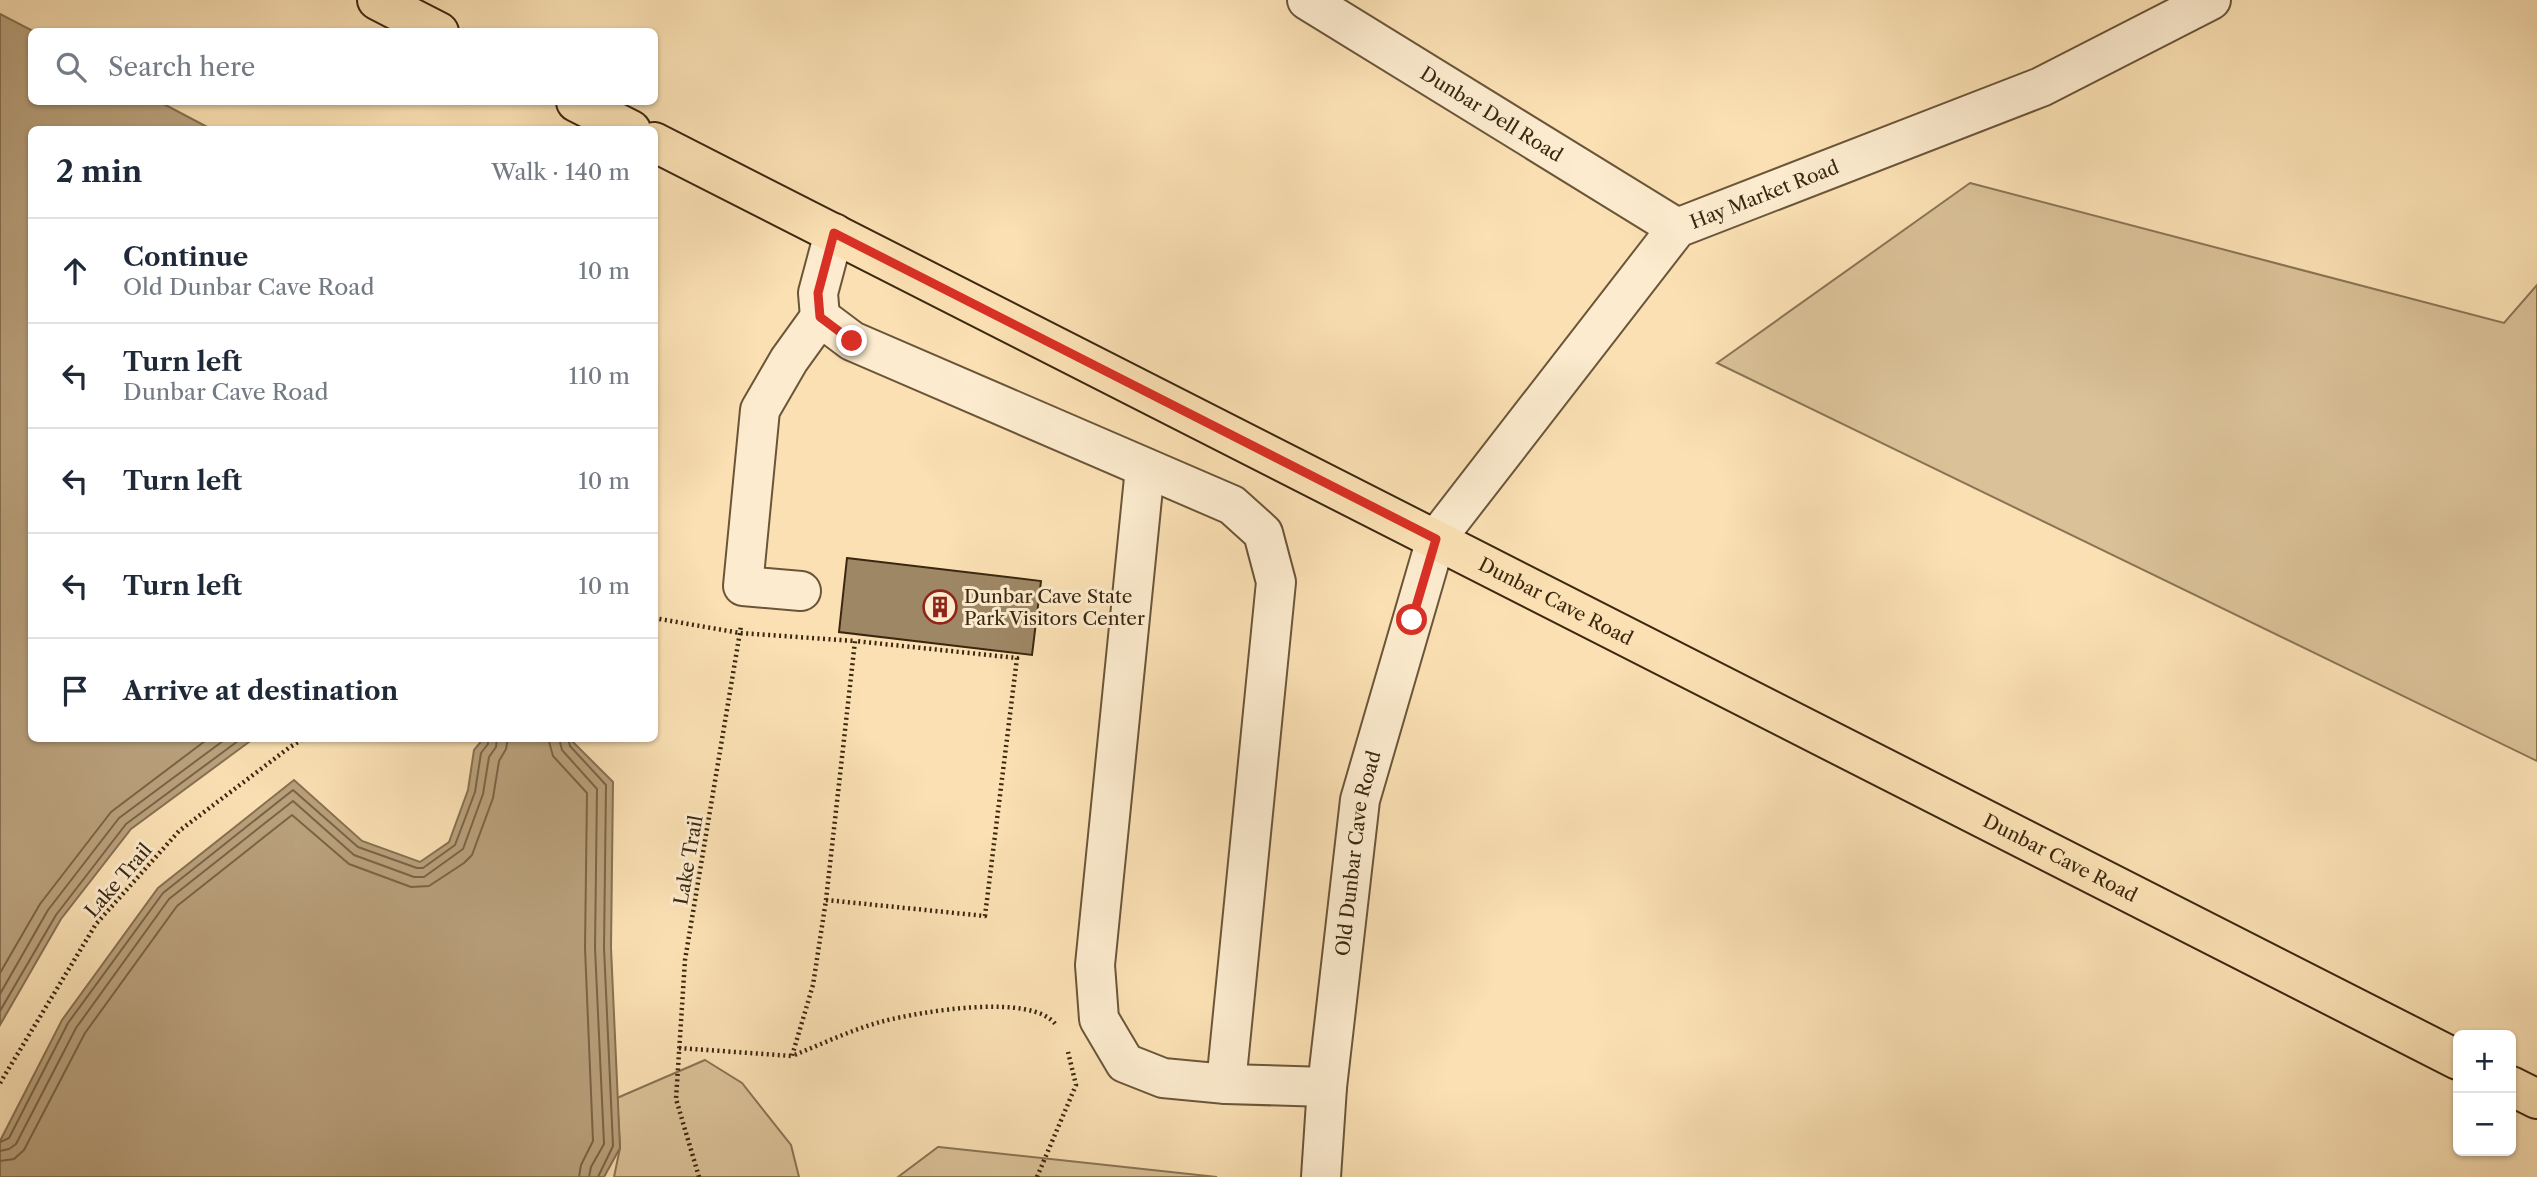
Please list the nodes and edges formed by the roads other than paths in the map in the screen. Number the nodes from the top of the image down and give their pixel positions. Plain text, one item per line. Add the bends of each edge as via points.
1 (1307, 0) edge
2 (2211, 0) edge
3 (393, 3) edge
4 (433, 28) edge
5 (582, 105) edge
6 (623, 126) edge
7 (658, 144) edge
8 (1677, 228) junction
9 (834, 233) junction
10 (820, 317) junction
11 (1145, 468) junction
12 (1436, 539) junction
13 (801, 591) dead end
14 (2453, 1056) edge
15 (1226, 1084) junction
16 (1327, 1087) junction
17 (2516, 1088) edge
18 (2537, 1099) edge
19 (1321, 1177) edge

1 - 8 street, Dunbar Dell Road
2 - 8 street, Hay Market Road via 2041,87
3 - 4 main road
5 - 6 main road
7 - 9 main road, Dunbar Cave Road
8 - 12 street, Hay Market Road
9 - 10 street via 818,293
9 - 12 main road, Dunbar Cave Road
10 - 11 street via 852,341
10 - 13 street via 760,410 743,586
11 - 15 street via 1232,505 1253,523 1263,533 1276,582
11 - 15 street via 1095,965 1100,1020 1125,1063 1163,1078
12 - 14 main road, Dunbar Cave Road
12 - 16 street, Old Dunbar Cave Road via 1360,800
15 - 16 street
16 - 19 street, Old Dunbar Cave Road
17 - 18 main road

